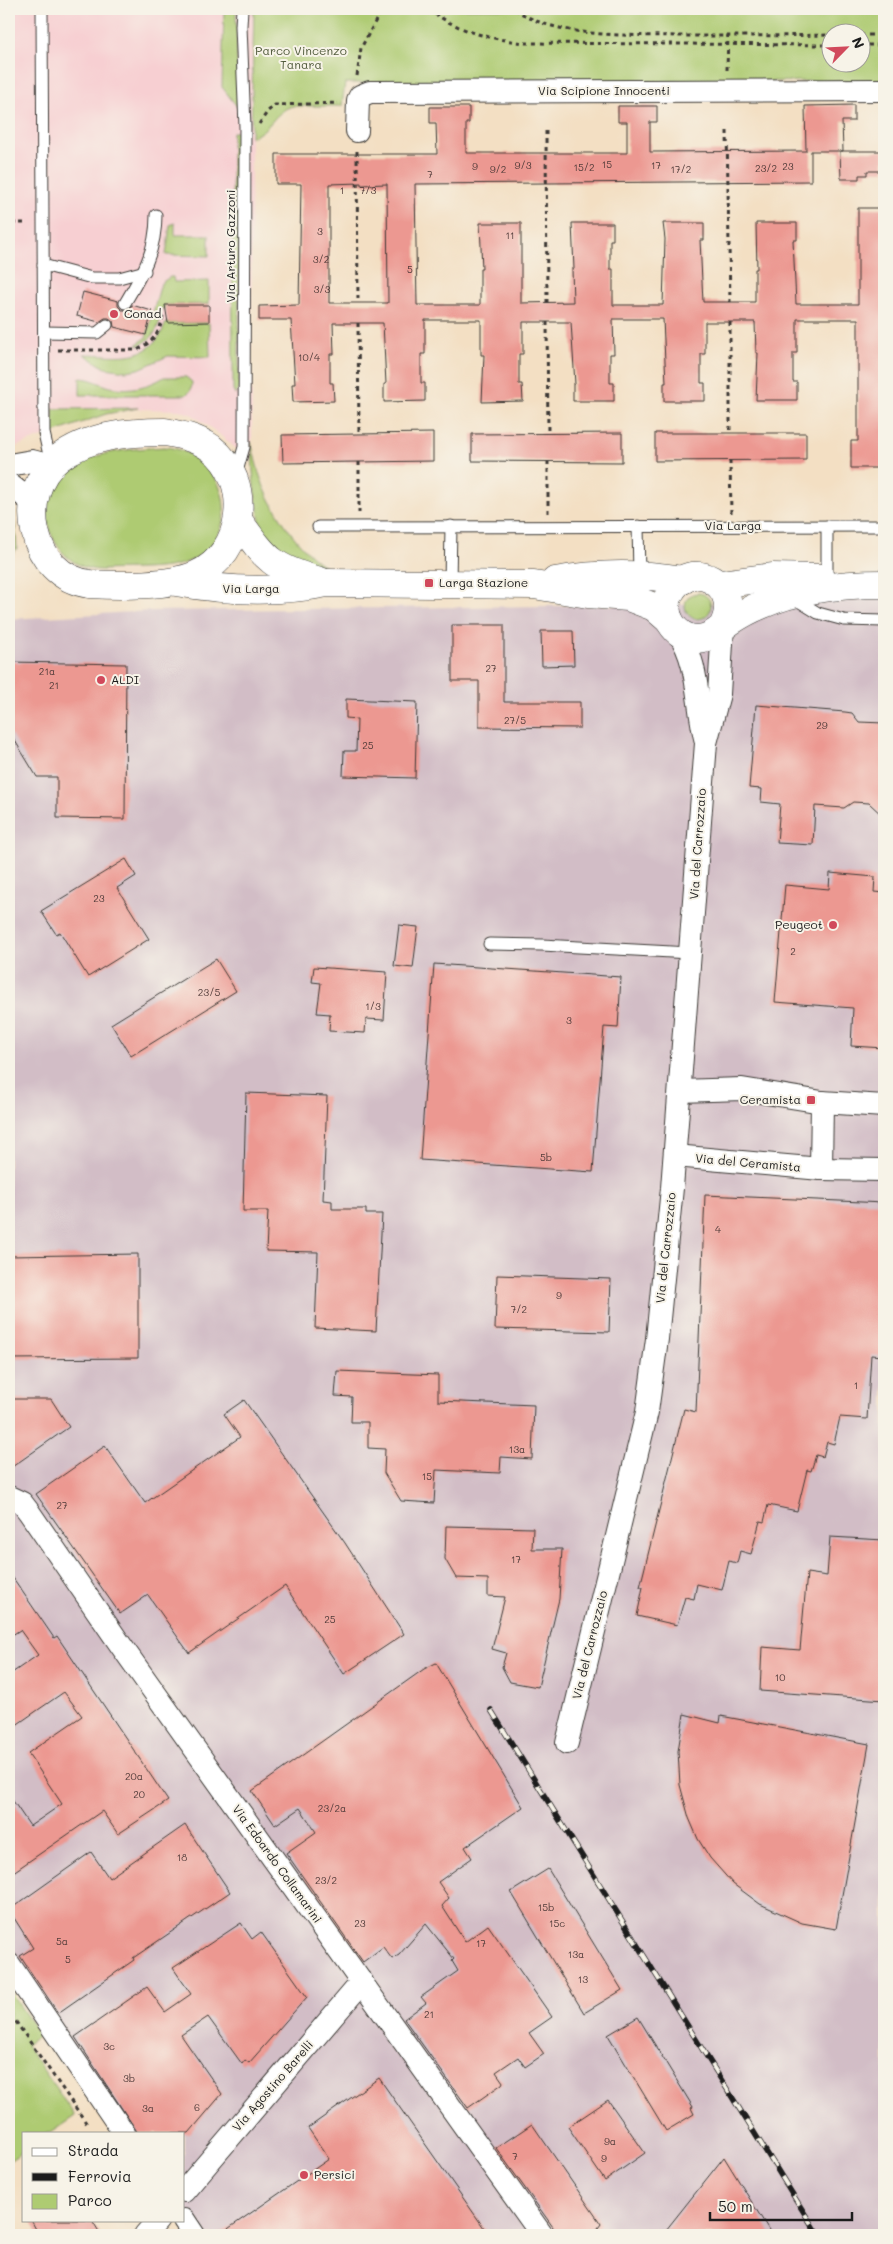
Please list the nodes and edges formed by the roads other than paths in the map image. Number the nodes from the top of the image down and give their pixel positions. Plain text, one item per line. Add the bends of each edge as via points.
1 (42, 9) edge
2 (242, 9) edge
3 (884, 90) edge
4 (357, 131) road end
5 (156, 215) dead end
6 (44, 265) junction
7 (145, 271) junction
8 (125, 303) dead end
9 (107, 325) dead end
10 (44, 332) junction
11 (9, 465) edge
12 (51, 466) junction
13 (235, 482) junction
14 (9, 484) edge
15 (33, 503) junction
16 (238, 520) junction
17 (318, 526) dead end
18 (451, 526) junction
19 (638, 526) junction
20 (827, 526) junction
21 (884, 526) edge
22 (638, 574) junction
23 (827, 578) junction
24 (683, 580) junction
25 (176, 582) junction
26 (327, 583) junction
27 (450, 584) junction
28 (534, 584) junction
29 (720, 584) junction
30 (873, 584) edge
31 (789, 595) junction
32 (884, 621) edge
33 (674, 626) junction
34 (724, 626) junction
35 (706, 743) junction
36 (489, 944) dead end
37 (690, 953) junction
38 (680, 1090) junction
39 (822, 1102) junction
40 (884, 1106) edge
41 (675, 1156) junction
42 (821, 1169) junction
43 (884, 1170) edge
44 (9, 1497) edge
45 (567, 1743) dead end
46 (9, 1964) edge
47 (362, 1982) junction
48 (123, 2132) edge
49 (185, 2189) edge
50 (185, 2222) edge
51 (194, 2235) edge
52 (542, 2235) edge

1 - 6 lane
2 - 13 lane, Via Arturo Gazzoni via 244,447
3 - 4 street, Via Scipione Innocenti via 370,92 358,100
5 - 7 lane via 156,235
6 - 7 lane via 92,278 118,278
6 - 10 lane
7 - 8 lane
9 - 10 lane via 97,333
10 - 12 lane via 44,433
11 - 12 street via 32,461
12 - 13 main road via 69,451 114,436 165,432 186,435 212,449
12 - 15 main road via 37,487
13 - 16 main road
14 - 15 street
15 - 25 main road via 32,522 37,540 48,559 67,575 82,583 105,585
16 - 25 main road via 233,538 220,557 204,570
16 - 26 main road, Via Larga via 268,559 278,566
17 - 18 lane, Via Larga
18 - 19 lane, Via Larga
18 - 27 lane
19 - 20 lane, Via Larga
19 - 22 lane
20 - 21 lane, Via Larga
20 - 23 lane
22 - 24 main road, Via Larga
22 - 28 main road, Via Larga via 602,574
23 - 29 main road, Via Larga via 772,577
23 - 30 main road, Via Larga
24 - 29 main road, Via Larga via 698,576
24 - 33 main road via 670,593 667,611
25 - 26 main road, Via Larga via 212,588 267,589 297,589
26 - 27 main road, Via Larga
27 - 28 main road, Via Larga
28 - 33 main road, Via Larga via 588,594 628,597 654,606
29 - 34 main road via 729,600
30 - 31 main road, Via Larga
31 - 32 lane via 818,613 844,620
31 - 34 main road, Via Larga via 758,606
33 - 34 main road, Via Larga via 697,639 707,638
33 - 35 street, Via del Carrozzaio via 687,644 692,658
34 - 35 street, Via del Carrozzaio via 719,694
35 - 37 street, Via del Carrozzaio
36 - 37 lane
37 - 38 street, Via del Carrozzaio
38 - 39 street via 742,1089
38 - 41 street, Via del Carrozzaio
39 - 40 street
39 - 42 street
41 - 42 street, Via del Ceramista
41 - 45 street, Via del Carrozzaio via 657,1339 646,1412
42 - 43 street, Via del Ceramista
44 - 47 street, Via Edoardo Collamarini via 22,1503
46 - 48 street
47 - 49 street, Via Agostino Barelli
47 - 52 street, Via Edoardo Collamarini
50 - 51 street

